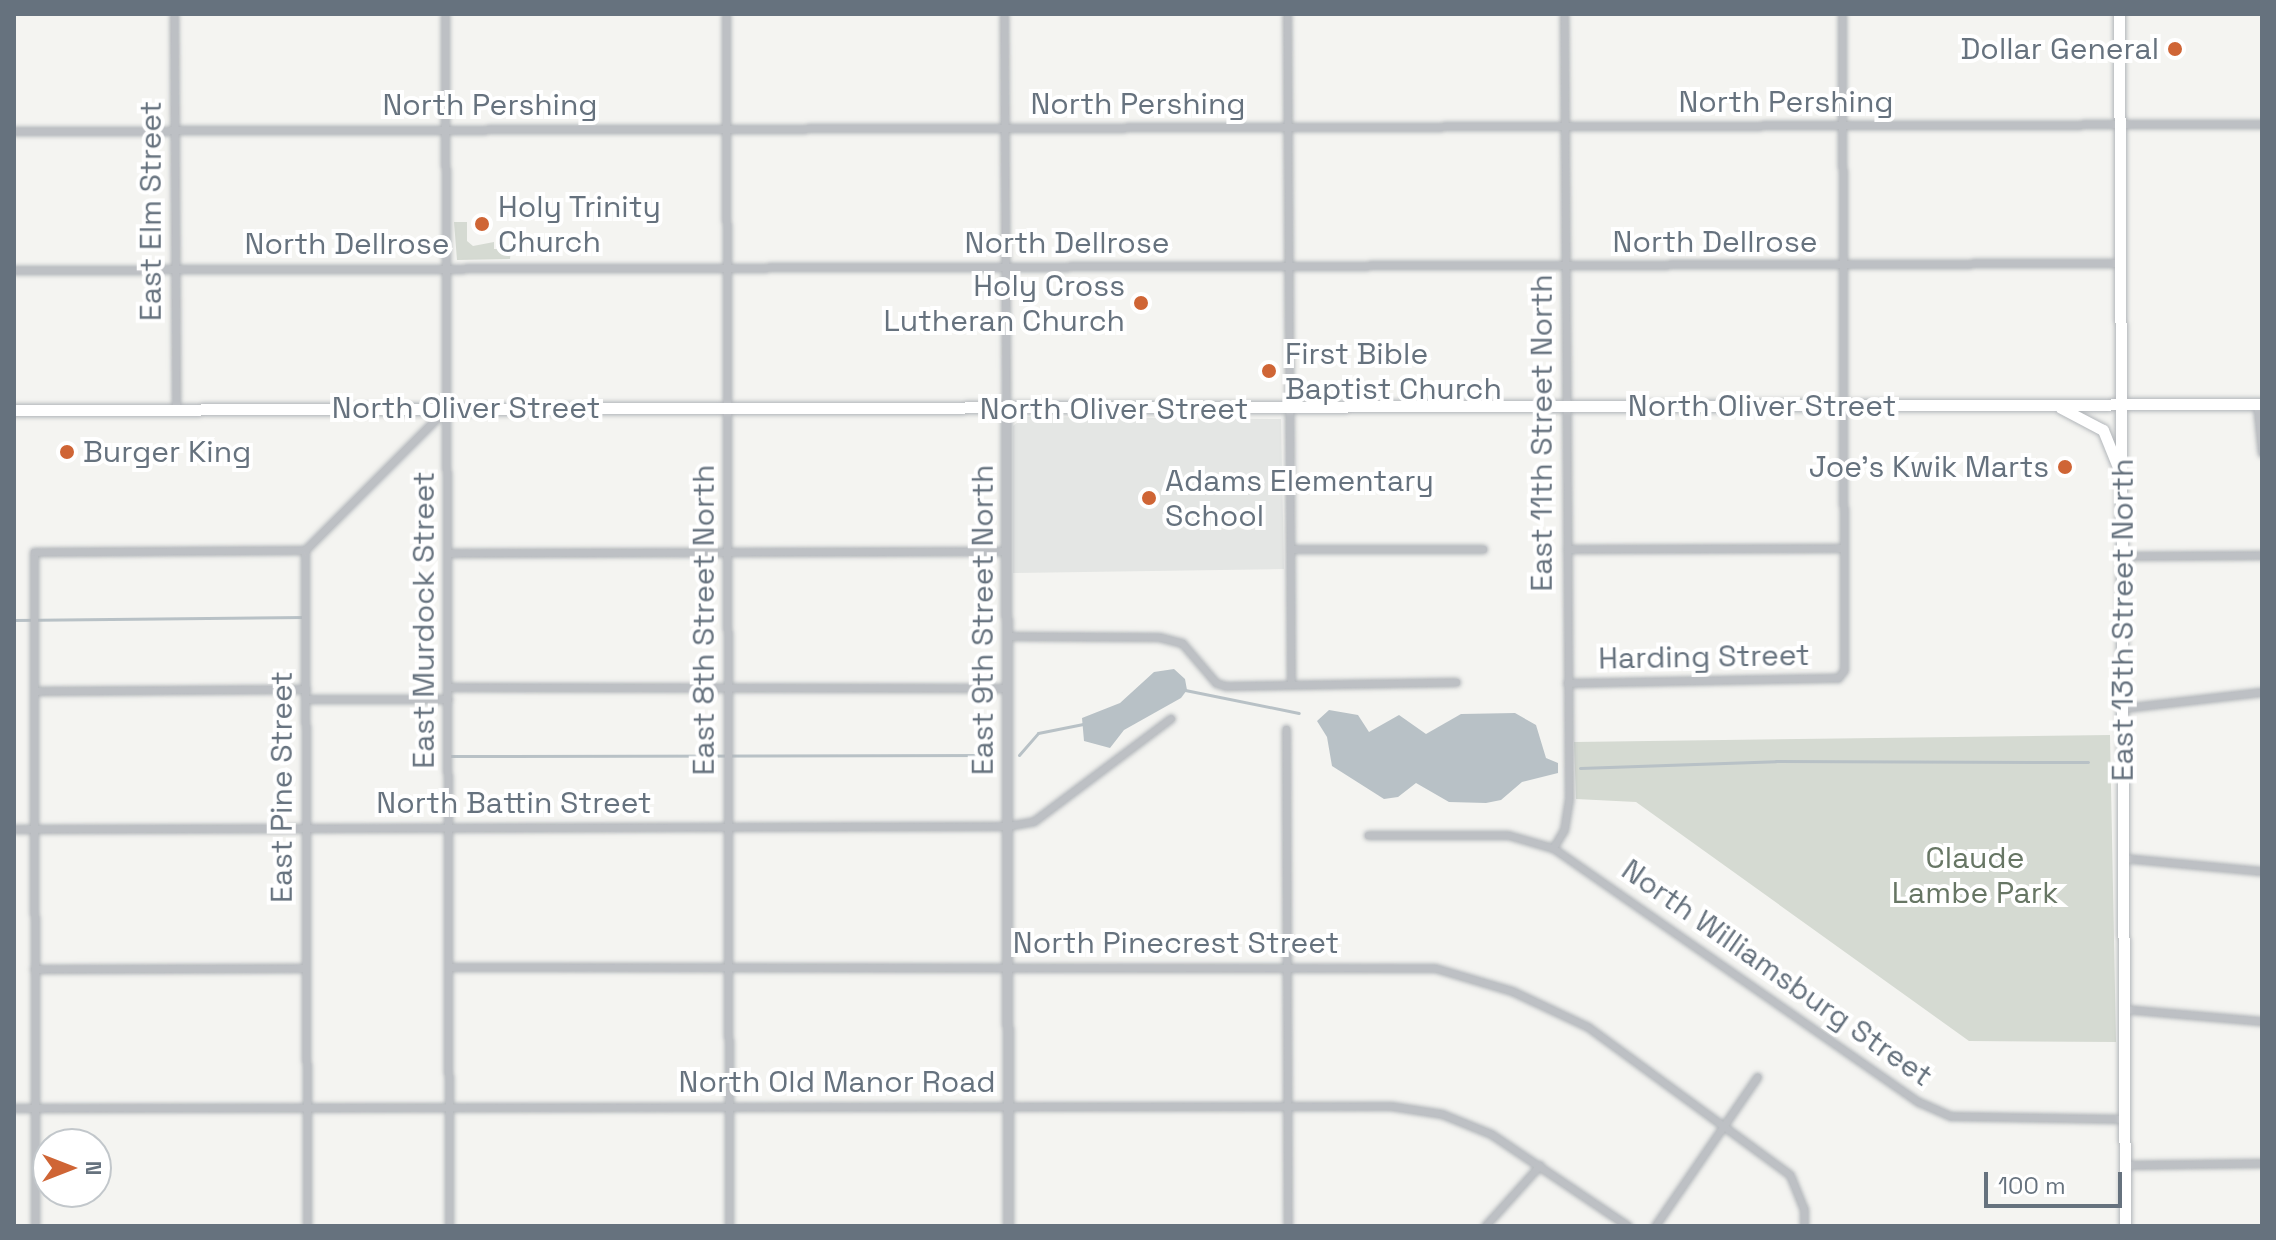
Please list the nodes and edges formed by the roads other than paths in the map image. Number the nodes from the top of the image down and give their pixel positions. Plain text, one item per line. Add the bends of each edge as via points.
1 (174, 14) edge
2 (445, 14) edge
3 (726, 14) edge
4 (1004, 14) edge
5 (1287, 14) edge
6 (1564, 14) edge
7 (1842, 14) edge
8 (2119, 14) edge
9 (2262, 124) edge
10 (2120, 125) junction
11 (1564, 126) junction
12 (1843, 126) junction
13 (1287, 127) junction
14 (1005, 128) junction
15 (446, 129) junction
16 (726, 129) junction
17 (175, 130) junction
18 (14, 131) edge
19 (2121, 263) junction
20 (1844, 265) junction
21 (1289, 266) junction
22 (726, 267) junction
23 (1565, 267) junction
24 (447, 268) junction
25 (1006, 268) junction
26 (175, 269) junction
27 (14, 270) edge
28 (2122, 404) junction
29 (2260, 404) edge
30 (2053, 405) junction
31 (1844, 406) junction
32 (448, 407) junction
33 (1566, 407) junction
34 (1290, 408) junction
35 (176, 409) junction
36 (727, 409) junction
37 (14, 410) edge
38 (1006, 410) junction
39 (2262, 453) edge
40 (2122, 477) junction
41 (1844, 548) junction
42 (1291, 549) junction
43 (1483, 549) dead end
44 (1567, 549) junction
45 (305, 550) junction
46 (1007, 551) junction
47 (728, 552) junction
48 (448, 553) junction
49 (2262, 555) edge
50 (2123, 556) junction
51 (1007, 636) junction
52 (1456, 682) dead end
53 (1567, 683) junction
54 (1291, 684) junction
55 (448, 687) junction
56 (728, 687) junction
57 (1007, 688) junction
58 (306, 689) junction
59 (34, 691) junction
60 (2262, 692) edge
61 (306, 699) junction
62 (448, 699) junction
63 (2123, 708) junction
64 (1171, 718) dead end
65 (1286, 729) dead end
66 (1007, 826) junction
67 (448, 827) junction
68 (728, 827) junction
69 (306, 828) junction
70 (14, 829) edge
71 (35, 829) junction
72 (1368, 835) dead end
73 (1553, 848) junction
74 (2124, 858) junction
75 (2262, 871) edge
76 (1286, 966) junction
77 (449, 967) junction
78 (729, 967) junction
79 (1007, 967) junction
80 (306, 968) junction
81 (34, 969) junction
82 (2124, 1009) junction
83 (2262, 1021) edge
84 (1757, 1077) dead end
85 (1008, 1105) junction
86 (729, 1106) junction
87 (1287, 1106) junction
88 (449, 1107) junction
89 (14, 1108) edge
90 (34, 1108) junction
91 (306, 1108) junction
92 (2125, 1119) junction
93 (1725, 1124) junction
94 (2262, 1163) edge
95 (1540, 1165) junction
96 (2125, 1165) junction
97 (35, 1226) edge
98 (307, 1226) edge
99 (449, 1226) edge
100 (729, 1226) edge
101 (1008, 1226) edge
102 (1288, 1226) edge
103 (1485, 1226) edge
104 (1628, 1226) edge
105 (1655, 1226) edge
106 (1804, 1226) edge
107 (2125, 1226) edge

1 - 17 street, East Elm Street
2 - 15 street, East Murdock Street
3 - 16 street, East 8th Street North
4 - 14 street, East 9th Street North
5 - 13 street
6 - 11 street, East 11th Street North
7 - 12 street
8 - 10 main road, East 13th Street North
9 - 10 street, North Pershing
10 - 12 street, North Pershing
10 - 19 main road, East 13th Street North
11 - 12 street, North Pershing
11 - 13 street, North Pershing
11 - 23 street, East 11th Street North
12 - 20 street
13 - 14 street, North Pershing
13 - 21 street
14 - 16 street, North Pershing
14 - 25 street, East 9th Street North
15 - 16 street, North Pershing
15 - 17 street, North Pershing
15 - 24 street, East Murdock Street
16 - 22 street, East 8th Street North
17 - 18 street, North Pershing
17 - 26 street, East Elm Street
19 - 20 street, North Dellrose
19 - 28 main road, East 13th Street North
20 - 23 street, North Dellrose
20 - 31 street
21 - 23 street, North Dellrose
21 - 25 street, North Dellrose
21 - 34 street
22 - 24 street, North Dellrose
22 - 25 street, North Dellrose
22 - 36 street, East 8th Street North
23 - 33 street, East 11th Street North
24 - 26 street, North Dellrose
24 - 32 street, East Murdock Street
25 - 38 street, East 9th Street North
26 - 27 street, North Dellrose
26 - 35 street, East Elm Street
28 - 29 main road, North Oliver Street
28 - 30 main road, North Oliver Street
28 - 40 main road, East 13th Street North
29 - 39 street
30 - 31 main road, North Oliver Street
30 - 40 main road via 2103,430
31 - 33 main road, North Oliver Street
31 - 41 street
32 - 35 main road, North Oliver Street
32 - 36 main road, North Oliver Street
32 - 45 street
32 - 48 street, East Murdock Street
33 - 34 main road, North Oliver Street
33 - 44 street, East 11th Street North
34 - 38 main road, North Oliver Street
34 - 42 street
35 - 37 main road, North Oliver Street
36 - 38 main road, North Oliver Street
36 - 47 street, East 8th Street North
38 - 46 street, East 9th Street North
40 - 50 main road, East 13th Street North
41 - 44 street
41 - 53 street, Harding Street via 1842,676
42 - 43 street
42 - 54 street
44 - 53 street, East 11th Street North
45 - 58 street, East Pine Street
45 - 59 street via 34,552
46 - 47 street
46 - 51 street, East 9th Street North
47 - 48 street
47 - 56 street, East 8th Street North
48 - 55 street, East Murdock Street
49 - 50 street
50 - 63 main road, East 13th Street North
51 - 54 street via 1159,637 1182,643 1216,683
51 - 57 street, East 9th Street North
52 - 54 street
53 - 73 street, East 11th Street North via 1568,816
55 - 56 street
55 - 62 street, East Murdock Street
56 - 57 street
56 - 68 street, East 8th Street North
57 - 66 street, East 9th Street North
58 - 59 street
58 - 61 street, East Pine Street
59 - 71 street
60 - 63 street
61 - 62 street
61 - 69 street, East Pine Street
62 - 67 street, East Murdock Street
63 - 74 main road, East 13th Street North
64 - 66 street, North Battin Street via 1034,821
65 - 76 street
66 - 68 street, North Battin Street
66 - 79 street, East 9th Street North
67 - 68 street, North Battin Street
67 - 69 street, North Battin Street
67 - 77 street, East Murdock Street
68 - 78 street, East 8th Street North
69 - 71 street, North Battin Street
69 - 80 street, East Pine Street
70 - 71 street, North Battin Street
71 - 81 street
72 - 73 street via 1497,834
73 - 92 street, North Williamsburg Street via 1919,1102 1951,1116
74 - 75 street
74 - 82 main road, East 13th Street North
76 - 79 street, North Pinecrest Street
76 - 87 street
76 - 93 street, North Pinecrest Street via 1435,968 1512,991 1588,1027
77 - 78 street, North Pinecrest Street
77 - 88 street, East Murdock Street
78 - 79 street, North Pinecrest Street
78 - 86 street, East 8th Street North
79 - 85 street, East 9th Street North
80 - 81 street
80 - 91 street, East Pine Street
81 - 90 street
82 - 83 street
82 - 92 main road, East 13th Street North
84 - 93 street
85 - 86 street, North Old Manor Road
85 - 87 street, North Old Manor Road
85 - 101 street, East 9th Street North
86 - 88 street, North Old Manor Road
86 - 100 street, East 8th Street North
87 - 95 street, North Old Manor Road via 1391,1106 1442,1114 1491,1134
87 - 102 street
88 - 91 street, North Old Manor Road
88 - 99 street, East Murdock Street
89 - 90 street, North Old Manor Road
90 - 91 street, North Old Manor Road
90 - 97 street
91 - 98 street, East Pine Street
92 - 96 main road, East 13th Street North
93 - 105 street
93 - 106 street, North Pinecrest Street via 1790,1175 1804,1209
94 - 96 street
95 - 103 street
95 - 104 street, North Old Manor Road
96 - 107 main road, East 13th Street North

